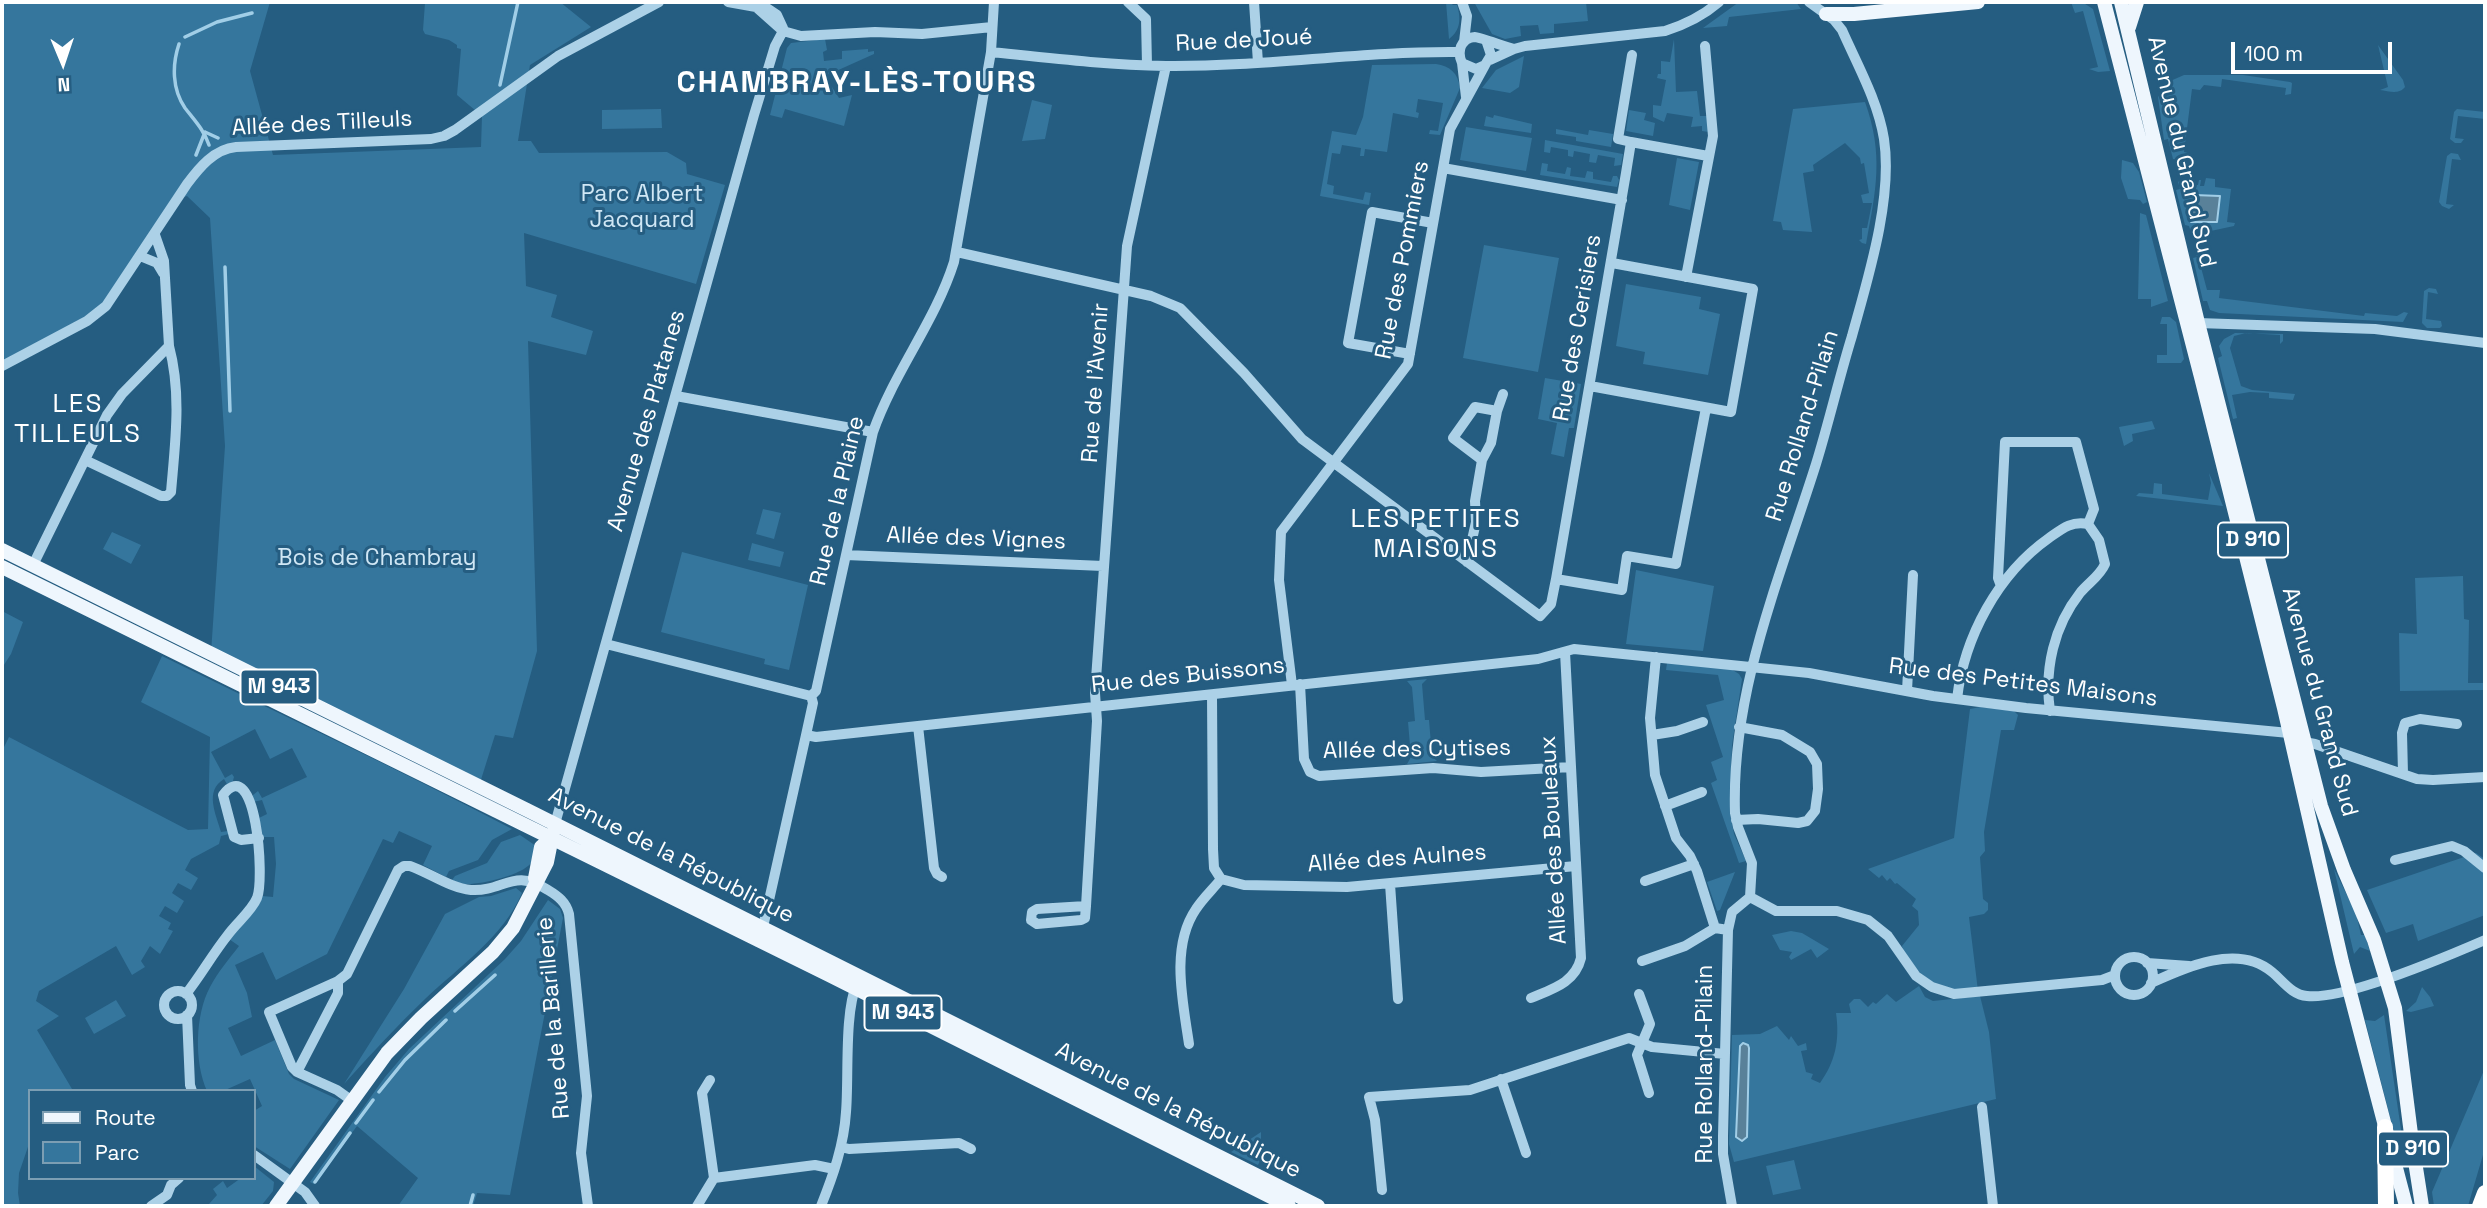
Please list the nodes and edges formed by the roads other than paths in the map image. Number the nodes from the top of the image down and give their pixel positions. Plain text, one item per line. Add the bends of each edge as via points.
1 (659, 2) edge
2 (728, 2) edge
3 (994, 2) edge
4 (1128, 2) edge
5 (1254, 2) edge
6 (1462, 2) edge
7 (1710, 2) edge
8 (1719, 2) edge
9 (1809, 2) edge
10 (1894, 2) edge
11 (1978, 2) edge
12 (2104, 2) edge
13 (2122, 2) edge
14 (2137, 2) edge
15 (757, 4) edge
16 (1823, 8) edge
17 (1687, 22) junction
18 (992, 27) junction
19 (2128, 28) junction
20 (783, 31) junction
21 (1487, 43) junction
22 (1705, 46) dead end
23 (1514, 49) junction
24 (991, 52) junction
25 (1462, 52) junction
26 (1632, 55) dead end
27 (1488, 62) junction
28 (1258, 63) junction
29 (1147, 65) junction
30 (1166, 66) junction
31 (1466, 100) junction
32 (1631, 142) junction
33 (1708, 156) junction
34 (1443, 168) junction
35 (1622, 200) junction
36 (1433, 223) junction
37 (155, 235) junction
38 (957, 252) junction
39 (140, 256) junction
40 (1612, 263) junction
41 (1686, 277) junction
42 (166, 278) junction
43 (1124, 291) junction
44 (2198, 323) junction
45 (2485, 343) edge
46 (169, 346) junction
47 (1410, 354) junction
48 (2, 366) edge
49 (1590, 386) junction
50 (1503, 394) dead end
51 (676, 396) junction
52 (1706, 408) junction
53 (1497, 411) junction
54 (873, 432) junction
55 (85, 460) junction
56 (1482, 460) junction
57 (1333, 463) junction
58 (2088, 524) junction
59 (2, 550) edge
60 (846, 555) junction
61 (1467, 562) junction
62 (33, 565) junction
63 (1103, 566) junction
64 (2, 567) edge
65 (1913, 575) dead end
66 (1556, 579) junction
67 (2001, 586) junction
68 (606, 644) junction
69 (1570, 651) junction
70 (1656, 657) junction
71 (1751, 667) junction
72 (1296, 685) junction
73 (1907, 691) junction
74 (1212, 695) junction
75 (811, 696) junction
76 (1956, 699) junction
77 (1096, 706) junction
78 (2050, 711) junction
79 (1703, 722) dead end
80 (2457, 724) dead end
81 (918, 726) junction
82 (1739, 727) junction
83 (2289, 733) junction
84 (806, 735) junction
85 (1651, 735) junction
86 (2304, 742) junction
87 (1571, 767) junction
88 (2403, 774) junction
89 (2485, 778) edge
90 (1702, 792) dead end
91 (1665, 806) junction
92 (1736, 820) junction
93 (555, 824) junction
94 (259, 838) junction
95 (550, 839) junction
96 (577, 853) junction
97 (2395, 860) dead end
98 (1694, 864) junction
99 (1576, 866) junction
100 (2485, 868) edge
101 (942, 877) dead end
102 (537, 879) junction
103 (1221, 879) junction
104 (1645, 881) dead end
105 (1390, 884) junction
106 (1750, 897) junction
107 (1086, 906) dead end
108 (1728, 926) junction
109 (763, 928) junction
110 (1714, 928) junction
111 (2485, 940) edge
112 (1642, 961) dead end
113 (2147, 963) junction
114 (2191, 966) junction
115 (2115, 975) junction
116 (2387, 978) junction
117 (338, 981) junction
118 (857, 983) junction
119 (2151, 983) junction
120 (2349, 989) junction
121 (186, 993) junction
122 (1639, 994) dead end
123 (1531, 998) dead end
124 (1398, 999) dead end
125 (187, 1016) junction
126 (1643, 1043) junction
127 (1189, 1044) dead end
128 (1724, 1054) junction
129 (298, 1072) junction
130 (1501, 1079) junction
131 (710, 1080) dead end
132 (191, 1089) edge
133 (1649, 1093) dead end
134 (351, 1100) junction
135 (1982, 1107) dead end
136 (2385, 1127) junction
137 (841, 1147) junction
138 (971, 1149) dead end
139 (1526, 1153) dead end
140 (256, 1157) edge
141 (834, 1169) junction
142 (714, 1178) junction
143 (177, 1180) edge
144 (292, 1185) junction
145 (1382, 1190) dead end
146 (2485, 1193) edge
147 (151, 1206) edge
148 (276, 1206) edge
149 (315, 1206) edge
150 (588, 1206) edge
151 (697, 1206) edge
152 (821, 1206) edge
153 (1289, 1206) edge
154 (1318, 1206) edge
155 (1732, 1206) edge
156 (1993, 1206) edge
157 (2386, 1206) edge
158 (2406, 1206) edge
159 (2422, 1206) edge
160 (2480, 1206) edge

1 - 37 street, Allée des Tilleuls via 558,55 444,136 227,148 197,170
2 - 15 street
3 - 18 street, Rue de la Plaine
4 - 29 street via 1146,19
5 - 28 street
6 - 25 street via 1466,16
7 - 17 street
8 - 17 street
9 - 16 street, Rue Rolland-Pilain
10 - 16 main road
11 - 16 main road via 1854,13
12 - 83 main road, Avenue du Grand Sud / D 910
13 - 19 main road, Avenue du Grand Sud / D 910
14 - 19 main road
15 - 20 street
16 - 71 street, Rue Rolland-Pilain via 1842,30 1876,110 1884,139 1886,182 1863,299
17 - 23 street via 1664,32
18 - 20 street via 922,34 801,36
18 - 24 street, Rue de la Plaine
19 - 44 main road, Avenue du Grand Sud / D 910
20 - 51 street, Avenue des Platanes
21 - 23 street
21 - 25 street via 1477,37
21 - 27 street via 1491,51
22 - 33 street via 1713,136
23 - 27 street
24 - 29 street, Rue de Joué
24 - 38 street, Rue de la Plaine
25 - 27 street via 1466,66 1476,69
25 - 28 street, Rue de Joué
25 - 31 street
26 - 32 street, Rue des Cerisiers via 1618,139
27 - 31 street, Rue des Pommiers
28 - 30 street, Rue de Joué
29 - 30 street, Rue de Joué
30 - 43 street, Rue de l'Avenir via 1127,246
31 - 34 street, Rue des Pommiers via 1452,122
32 - 33 street
32 - 35 street, Rue des Cerisiers
33 - 41 street
34 - 35 street
34 - 36 street, Rue des Pommiers
35 - 40 street, Rue des Cerisiers
36 - 47 street, Rue des Pommiers
36 - 47 street via 1372,212 1348,343
37 - 39 street, Allée des Tilleuls
37 - 42 street
38 - 43 street
38 - 54 street, Rue de la Plaine via 943,294 885,400
39 - 42 street via 157,263
39 - 48 street, Allée des Tilleuls via 113,299 97,314
40 - 41 street
40 - 49 street, Rue des Cerisiers
41 - 52 street via 1753,289 1731,412
42 - 46 street
43 - 57 street via 1180,308 1302,439
43 - 63 street, Rue de l'Avenir
44 - 45 street via 2375,329
44 - 86 main road, Avenue du Grand Sud / D 910
46 - 55 street via 113,406
46 - 55 street via 177,383 171,492 161,496
47 - 57 street, Rue des Pommiers via 1408,364
49 - 52 street
49 - 66 street, Rue des Cerisiers
50 - 53 street
51 - 54 street
51 - 68 street, Avenue des Platanes
52 - 66 street via 1676,564 1627,556 1622,590
53 - 56 street via 1491,443
53 - 56 street via 1475,407 1453,438
54 - 60 street, Rue de la Plaine
55 - 62 street
56 - 61 street
57 - 61 street
57 - 72 street, Rue des Pommiers via 1281,532 1279,580
58 - 67 street via 2071,523 2041,544
58 - 67 street via 2094,509 2076,442 2005,442
58 - 78 street via 2099,540 2105,564 2068,611 2058,633 2050,658
59 - 62 main road, Avenue de la République / M 943
60 - 63 street, Allée des Vignes
60 - 75 street, Rue de la Plaine via 816,691
61 - 66 street, Rue des Cerisiers via 1540,616 1551,604
62 - 93 main road, Avenue de la République / M 943
63 - 77 street, Rue de l'Avenir
64 - 95 main road, Avenue de la République / M 943
65 - 73 street
67 - 76 street via 1975,633
68 - 75 street
68 - 93 street, Avenue des Platanes
69 - 70 street, Rue des Buissons
69 - 72 street, Rue des Buissons via 1538,659
69 - 87 street, Allée des Bouleaux
70 - 71 street, Rue des Petites Maisons
70 - 85 street
71 - 73 street, Rue des Petites Maisons
71 - 82 street, Rue Rolland-Pilain
72 - 74 street, Rue des Buissons
72 - 87 street, Allée des Cytises via 1304,759 1310,772 1319,776 1433,768 1481,772
73 - 76 street, Rue des Petites Maisons
74 - 77 street, Rue des Buissons
74 - 103 street via 1213,849 1214,868
75 - 84 street, Rue de la Plaine
76 - 78 street, Rue des Petites Maisons
77 - 81 street, Rue des Buissons
77 - 107 street, Rue de l'Avenir
78 - 83 street, Rue des Petites Maisons
79 - 85 street
80 - 88 street via 2420,719 2405,723
81 - 84 street, Rue des Buissons
81 - 101 street via 934,868
82 - 92 street, Rue Rolland-Pilain
82 - 92 street via 1782,735 1810,752 1818,789 1815,811 1807,821
83 - 120 main road, Avenue du Grand Sud / D 910
84 - 109 street, Rue de la Plaine
85 - 91 street via 1655,775
86 - 88 street
86 - 116 main road, Avenue du Grand Sud / D 910 via 2328,827
87 - 99 street, Allée des Bouleaux
88 - 89 street via 2433,780
90 - 91 street
91 - 98 street via 1678,842
92 - 106 street, Rue Rolland-Pilain via 1751,859
93 - 95 main road
93 - 109 main road, Avenue de la République / M 943
94 - 94 street via 246,792 234,787 227,790 224,803 234,836
94 - 121 street via 258,896
95 - 96 main road, Avenue de la République / M 943
95 - 102 main road via 550,855
96 - 102 main road via 550,865
96 - 118 main road, Avenue de la République / M 943
97 - 100 street via 2452,846
98 - 104 street
98 - 110 street
99 - 105 street, Allée des Aulnes
99 - 123 street, Allée des Bouleaux via 1579,967 1561,985
102 - 117 street via 470,890 404,866 394,877 347,974
102 - 134 main road via 500,944 401,1038
102 - 150 street, Rue de la Barillerie via 560,898 569,914 587,1096 581,1153
103 - 105 street, Allée des Aulnes via 1289,887
103 - 127 street via 1195,910 1182,940
105 - 124 street
106 - 108 street via 1737,906
106 - 115 street via 1776,911 1837,911 1879,926 1925,984 1954,994
108 - 110 street
108 - 128 street, Rue Rolland-Pilain
109 - 118 main road, Avenue de la République / M 943
110 - 112 street via 1685,946
111 - 116 street
113 - 114 street
113 - 115 street via 2127,959 2118,965
113 - 119 street
114 - 119 street
114 - 120 street via 2244,959 2264,966 2300,995
115 - 119 street via 2127,994 2139,994
116 - 120 street
116 - 159 main road, Avenue du Grand Sud / D 910 via 2395,1007
117 - 129 street via 338,993
117 - 129 street via 269,1012
118 - 137 street
118 - 153 main road, Avenue de la République / M 943
118 - 154 main road, Avenue de la République / M 943
120 - 136 main road, Avenue du Grand Sud / D 910
121 - 125 street via 192,1003
121 - 125 street via 169,993 163,1005 173,1018
122 - 126 street via 1650,1024
125 - 132 street
126 - 128 street
126 - 130 street via 1629,1038
126 - 133 street via 1637,1055
128 - 155 street, Rue Rolland-Pilain via 1723,1154
129 - 134 street
130 - 139 street
130 - 145 street via 1470,1090 1369,1097
131 - 142 street via 702,1093
134 - 144 main road
135 - 156 street
136 - 157 highway
136 - 158 main road, Avenue du Grand Sud / D 910
137 - 138 street via 960,1143
137 - 141 street
140 - 144 street
141 - 142 street via 815,1165
141 - 152 street
142 - 151 street
143 - 147 street via 167,1195
144 - 148 main road
144 - 149 street via 305,1192
146 - 160 highway

